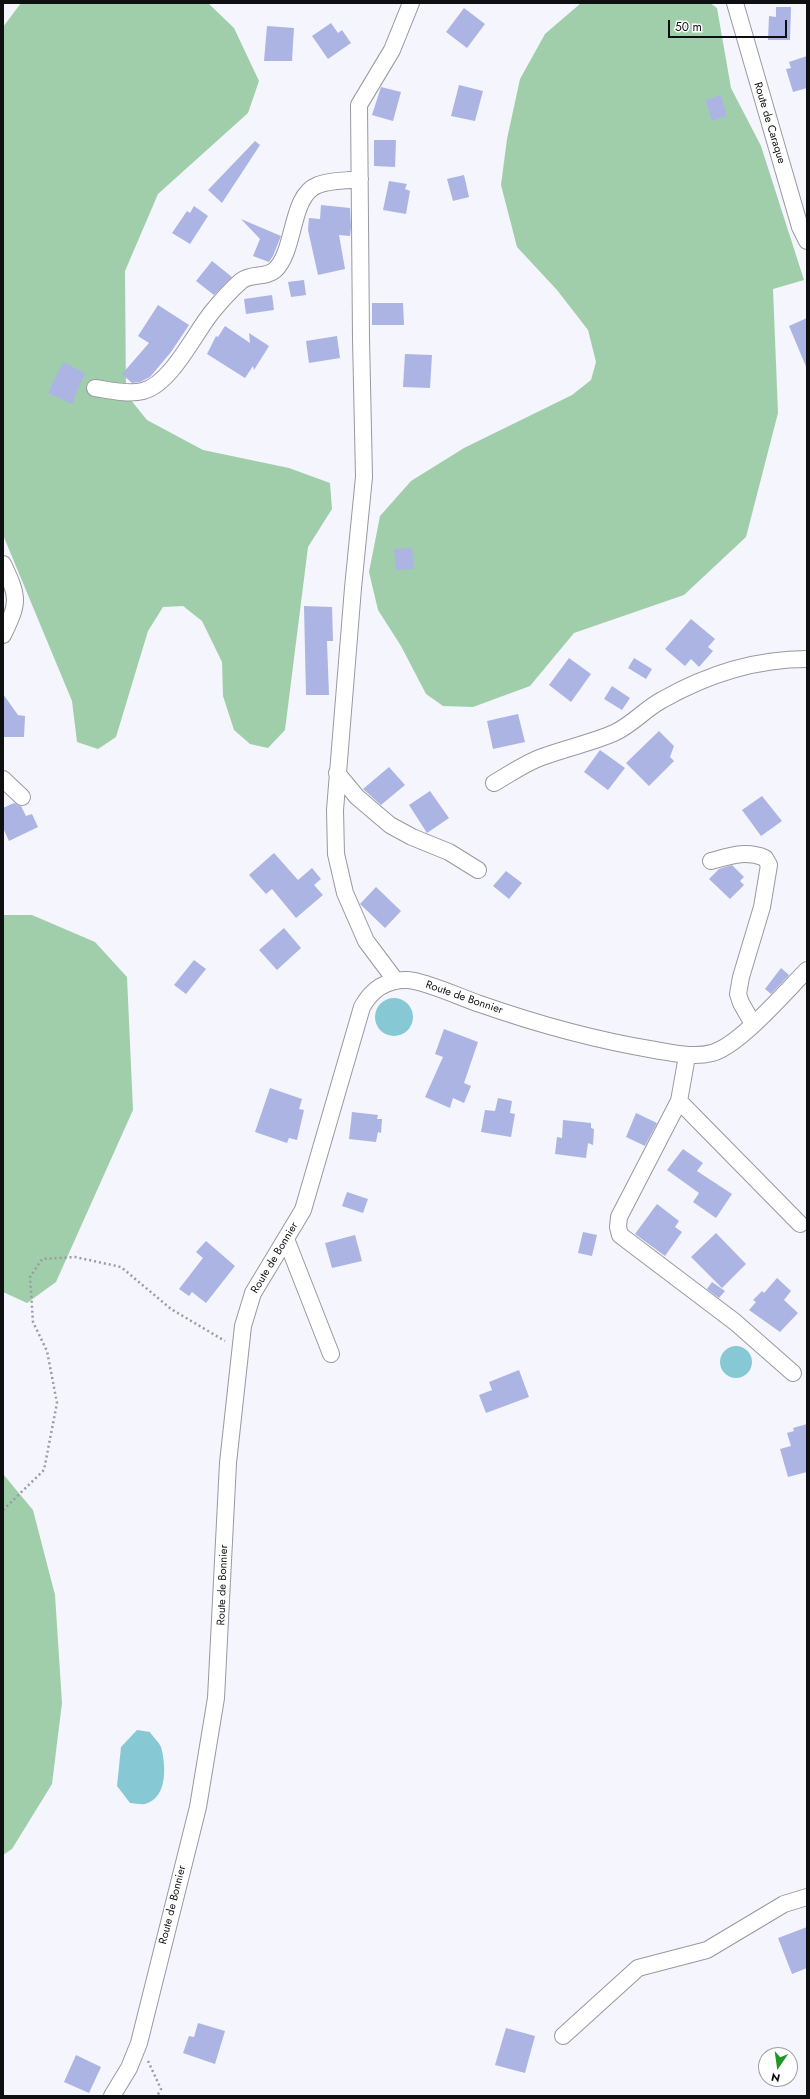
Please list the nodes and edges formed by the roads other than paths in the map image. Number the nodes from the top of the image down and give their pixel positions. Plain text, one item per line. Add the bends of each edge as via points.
1 (411, 3) edge
2 (735, 3) edge
3 (360, 180) junction
4 (807, 242) edge
5 (95, 388) dead end
6 (3, 564) edge
7 (3, 636) edge
8 (807, 659) edge
9 (337, 773) junction
10 (3, 779) edge
11 (494, 783) dead end
12 (22, 797) dead end
13 (711, 861) dead end
14 (478, 870) dead end
15 (807, 970) edge
16 (396, 981) junction
17 (753, 1024) junction
18 (687, 1056) junction
19 (679, 1101) junction
20 (800, 1224) dead end
21 (286, 1239) junction
22 (331, 1354) dead end
23 (793, 1373) dead end
24 (807, 1897) edge
25 (563, 2036) dead end
26 (112, 2096) edge

1 - 3 street via 392,50 359,105
2 - 4 street, Route de Caraque via 800,227
3 - 5 street via 317,185 304,194 285,254 276,269 269,274 242,280 213,311 159,383 136,392
3 - 9 street via 364,477
6 - 7 street via 15,592 16,601 14,613
8 - 11 street via 753,665 694,683 660,700 616,732 530,762
9 - 14 street via 357,797 390,825 449,852
9 - 16 street via 336,854 340,878 366,941
10 - 12 street
13 - 17 street via 741,853 756,854 765,858 769,865 762,907 738,994 740,1003
15 - 17 street, Route de Bonnier
16 - 18 street, Route de Bonnier via 409,980 420,983 575,1034
16 - 21 street, Route de Bonnier via 376,988 362,1007 302,1210
17 - 18 street, Route de Bonnier via 729,1045 712,1053
18 - 19 street
19 - 20 street
19 - 23 street via 619,1217 618,1232 735,1322
21 - 22 street
21 - 26 street, Route de Bonnier via 253,1293 244,1320 239,1349 228,1464 216,1698 198,1807 139,2043 129,2068
24 - 25 street via 784,1904 707,1950 638,1968

